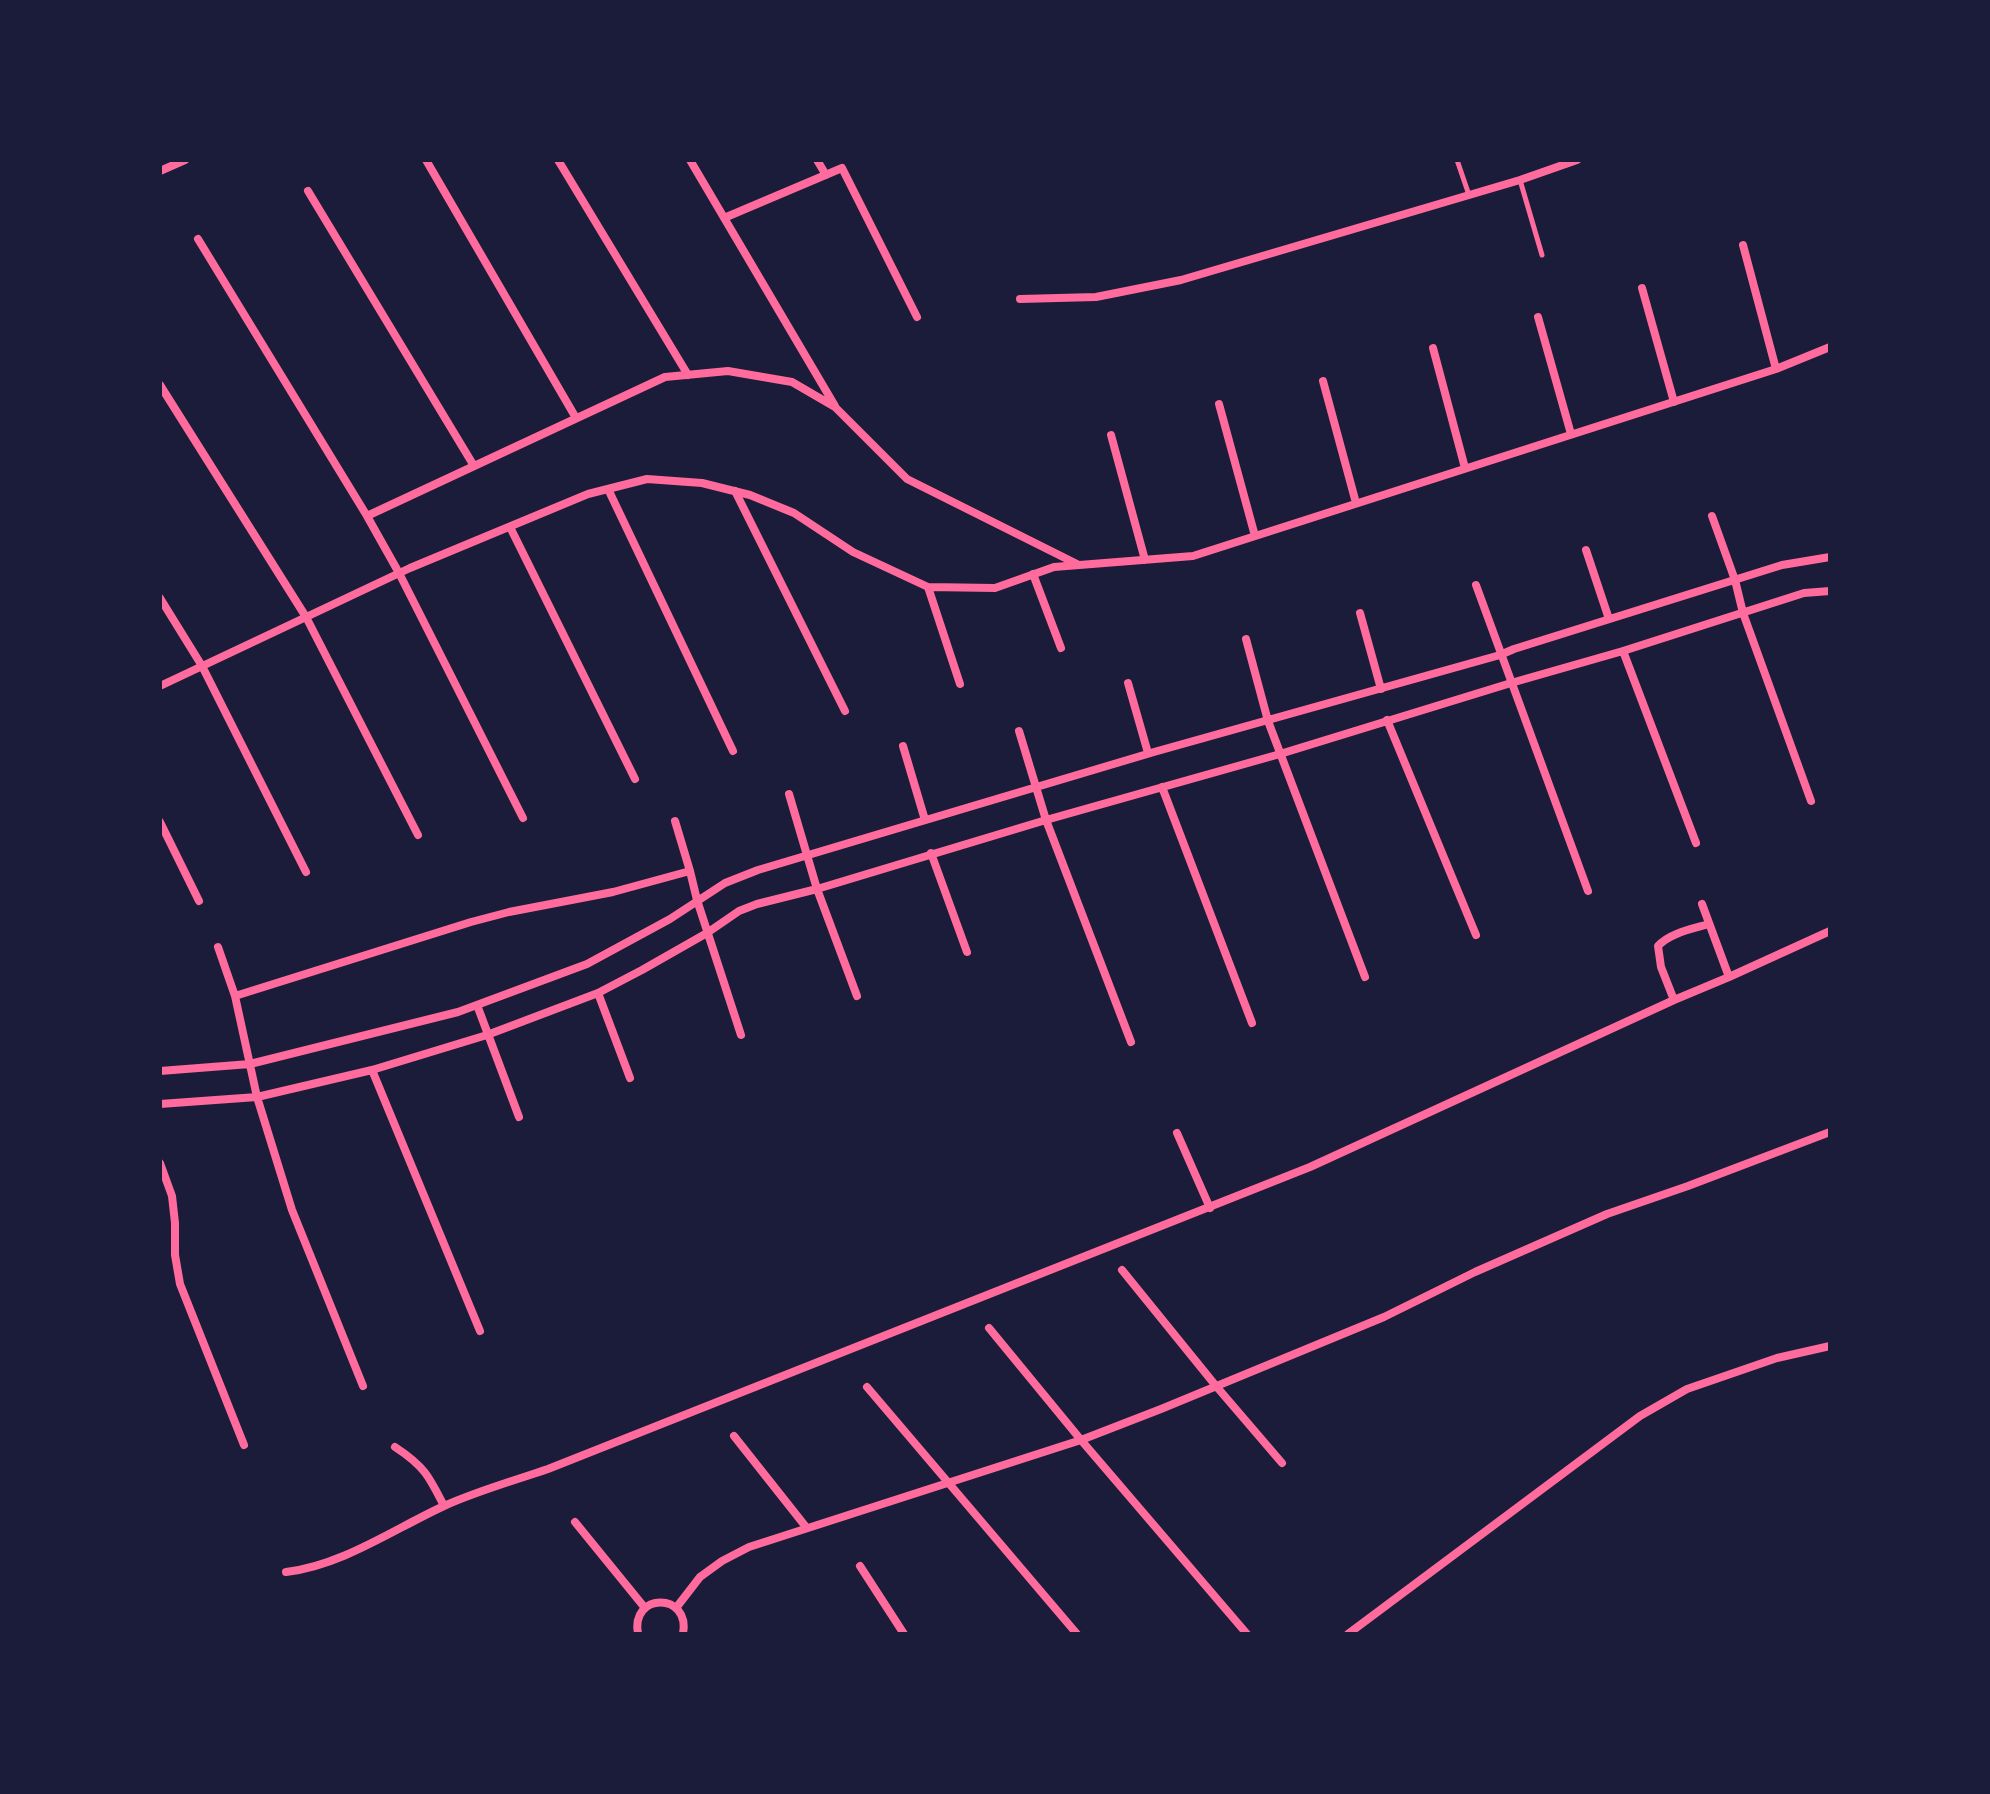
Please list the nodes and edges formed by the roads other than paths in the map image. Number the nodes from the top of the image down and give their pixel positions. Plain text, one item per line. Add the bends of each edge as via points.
1 (185, 160) edge
2 (426, 160) edge
3 (558, 160) edge
4 (690, 160) edge
5 (817, 160) edge
6 (1457, 160) edge
7 (1577, 160) edge
8 (160, 171) edge
9 (826, 175) junction
10 (1520, 180) junction
11 (308, 191) dead end
12 (1469, 195) junction
13 (724, 218) junction
14 (198, 239) dead end
15 (1743, 245) dead end
16 (1542, 255) dead end
17 (1642, 288) dead end
18 (1020, 299) dead end
19 (917, 317) dead end
20 (1538, 317) dead end
21 (1830, 347) edge
22 (1433, 348) dead end
23 (1776, 369) junction
24 (688, 375) junction
25 (1323, 381) dead end
26 (160, 385) edge
27 (1674, 402) junction
28 (1219, 404) dead end
29 (835, 407) junction
30 (576, 418) junction
31 (1571, 434) junction
32 (1111, 435) dead end
33 (474, 466) junction
34 (1465, 468) junction
35 (608, 489) junction
36 (735, 491) junction
37 (1356, 503) junction
38 (367, 516) junction
39 (1712, 516) dead end
40 (510, 527) junction
41 (1255, 536) junction
42 (1586, 550) dead end
43 (1830, 557) edge
44 (1145, 560) junction
45 (1079, 565) junction
46 (399, 573) junction
47 (1033, 574) junction
48 (1735, 580) junction
49 (1476, 585) dead end
50 (928, 587) junction
51 (1830, 591) edge
52 (160, 598) edge
53 (1360, 613) dead end
54 (1743, 613) junction
55 (306, 617) junction
56 (1609, 619) junction
57 (1246, 639) dead end
58 (1061, 648) dead end
59 (1623, 651) junction
60 (1500, 655) junction
61 (202, 666) junction
62 (1128, 683) dead end
63 (1511, 683) junction
64 (960, 684) dead end
65 (160, 686) edge
66 (1381, 689) junction
67 (845, 711) dead end
68 (1387, 720) junction
69 (1268, 721) junction
70 (1019, 731) dead end
71 (903, 746) dead end
72 (733, 751) dead end
73 (1148, 753) junction
74 (1280, 754) junction
75 (635, 779) dead end
76 (1035, 787) junction
77 (1162, 787) junction
78 (789, 794) dead end
79 (1811, 801) dead end
80 (523, 818) dead end
81 (925, 820) junction
82 (1046, 820) junction
83 (675, 821) dead end
84 (160, 822) edge
85 (418, 835) dead end
86 (1696, 843) dead end
87 (931, 853) junction
88 (808, 857) junction
89 (690, 871) junction
90 (306, 872) dead end
91 (817, 889) junction
92 (1588, 891) dead end
93 (697, 900) junction
94 (199, 901) dead end
95 (1702, 904) dead end
96 (1709, 924) junction
97 (1830, 931) edge
98 (707, 933) junction
99 (1476, 935) dead end
100 (218, 947) dead end
101 (967, 952) dead end
102 (1365, 977) dead end
103 (1729, 977) junction
104 (598, 993) junction
105 (235, 996) junction
106 (857, 996) dead end
107 (1674, 1000) junction
108 (477, 1005) junction
109 (1252, 1023) dead end
110 (487, 1035) junction
111 (741, 1035) dead end
112 (1131, 1042) dead end
113 (250, 1064) junction
114 (372, 1070) junction
115 (160, 1071) edge
116 (630, 1078) dead end
117 (257, 1097) junction
118 (160, 1104) edge
119 (519, 1117) dead end
120 (1830, 1132) edge
121 (1177, 1133) dead end
122 (160, 1163) edge
123 (1210, 1208) junction
124 (1122, 1270) dead end
125 (989, 1328) dead end
126 (480, 1331) dead end
127 (1830, 1346) edge
128 (363, 1386) dead end
129 (1216, 1386) junction
130 (867, 1387) dead end
131 (734, 1436) dead end
132 (1081, 1440) junction
133 (244, 1445) dead end
134 (395, 1447) dead end
135 (1282, 1463) dead end
136 (949, 1484) junction
137 (444, 1506) junction
138 (575, 1522) dead end
139 (806, 1527) junction
140 (860, 1566) dead end
141 (286, 1572) dead end
142 (645, 1608) junction
143 (676, 1608) junction
144 (638, 1634) edge
145 (683, 1634) edge
146 (904, 1634) edge
147 (1077, 1634) edge
148 (1247, 1634) edge
149 (1348, 1634) edge

1 - 8 street
2 - 30 street
3 - 24 street
4 - 13 street
5 - 9 street
6 - 12 lane
7 - 10 street
9 - 13 street
9 - 19 street via 842,168
10 - 12 street
10 - 16 lane
11 - 33 street
12 - 18 street via 1181,280 1096,297
13 - 29 street
14 - 38 street
15 - 23 street
17 - 27 street
20 - 31 street
21 - 23 street
22 - 34 street
23 - 27 street
24 - 29 street via 728,371 792,382
24 - 30 street via 665,377
25 - 37 street
26 - 55 street
27 - 31 street
28 - 41 street
29 - 45 street via 907,479
30 - 33 street
31 - 34 street
32 - 44 street
33 - 38 street
34 - 37 street
35 - 36 street via 647,479
35 - 40 street
35 - 72 street
36 - 50 street via 794,513 853,552
36 - 67 street
37 - 41 street
38 - 46 street
39 - 48 street
40 - 46 street
40 - 75 street
41 - 44 street via 1193,556
42 - 56 street
43 - 48 street
44 - 45 street
45 - 47 street
46 - 55 street
46 - 80 street
47 - 50 street via 995,588
47 - 58 street
48 - 54 street
48 - 56 street
49 - 60 street
50 - 64 street
51 - 54 street via 1804,593
52 - 61 street
53 - 66 street
54 - 59 street
54 - 79 street
55 - 61 street
55 - 85 street
56 - 60 street
57 - 69 street
59 - 63 street
59 - 86 street
60 - 63 street
60 - 66 street
61 - 65 street
61 - 90 street
62 - 73 street
63 - 68 street
63 - 92 street
66 - 69 street
68 - 74 street
68 - 99 street
69 - 73 street
69 - 74 street
70 - 76 street
71 - 81 street
73 - 76 street
74 - 77 street
74 - 102 street
76 - 81 street
76 - 82 street
77 - 82 street
77 - 109 street
78 - 88 street
81 - 88 street
82 - 87 street
82 - 112 street
83 - 89 street
84 - 94 street
87 - 91 street
87 - 101 street
88 - 91 street
88 - 93 street via 758,870
89 - 93 street
89 - 105 street via 471,922
91 - 98 street via 739,911
91 - 106 street
93 - 98 street
93 - 108 street via 587,964
95 - 96 street
96 - 103 street
96 - 107 street via 1658,946
97 - 103 street
98 - 104 street
98 - 111 street
100 - 105 street
103 - 107 street
104 - 110 street
104 - 116 street
105 - 113 street
107 - 123 street
108 - 110 street
108 - 113 street
110 - 114 street
110 - 119 street
113 - 115 street
113 - 117 street
114 - 117 street
114 - 126 street
117 - 118 street
117 - 128 street via 292,1210
120 - 129 street via 1595,1219 1384,1317
121 - 123 street
122 - 133 street via 172,1196 180,1284
123 - 137 street
124 - 129 street
125 - 132 street
127 - 149 street via 1687,1389 1640,1416
129 - 132 street
129 - 135 street
130 - 136 street
131 - 139 street
132 - 136 street
132 - 148 street
134 - 137 street via 428,1474
136 - 139 street
136 - 147 street
137 - 141 street via 354,1552
138 - 142 street
139 - 143 street via 722,1561 700,1577
140 - 146 street
142 - 143 street via 660,1602
142 - 144 street via 636,1622
143 - 145 street via 684,1622

